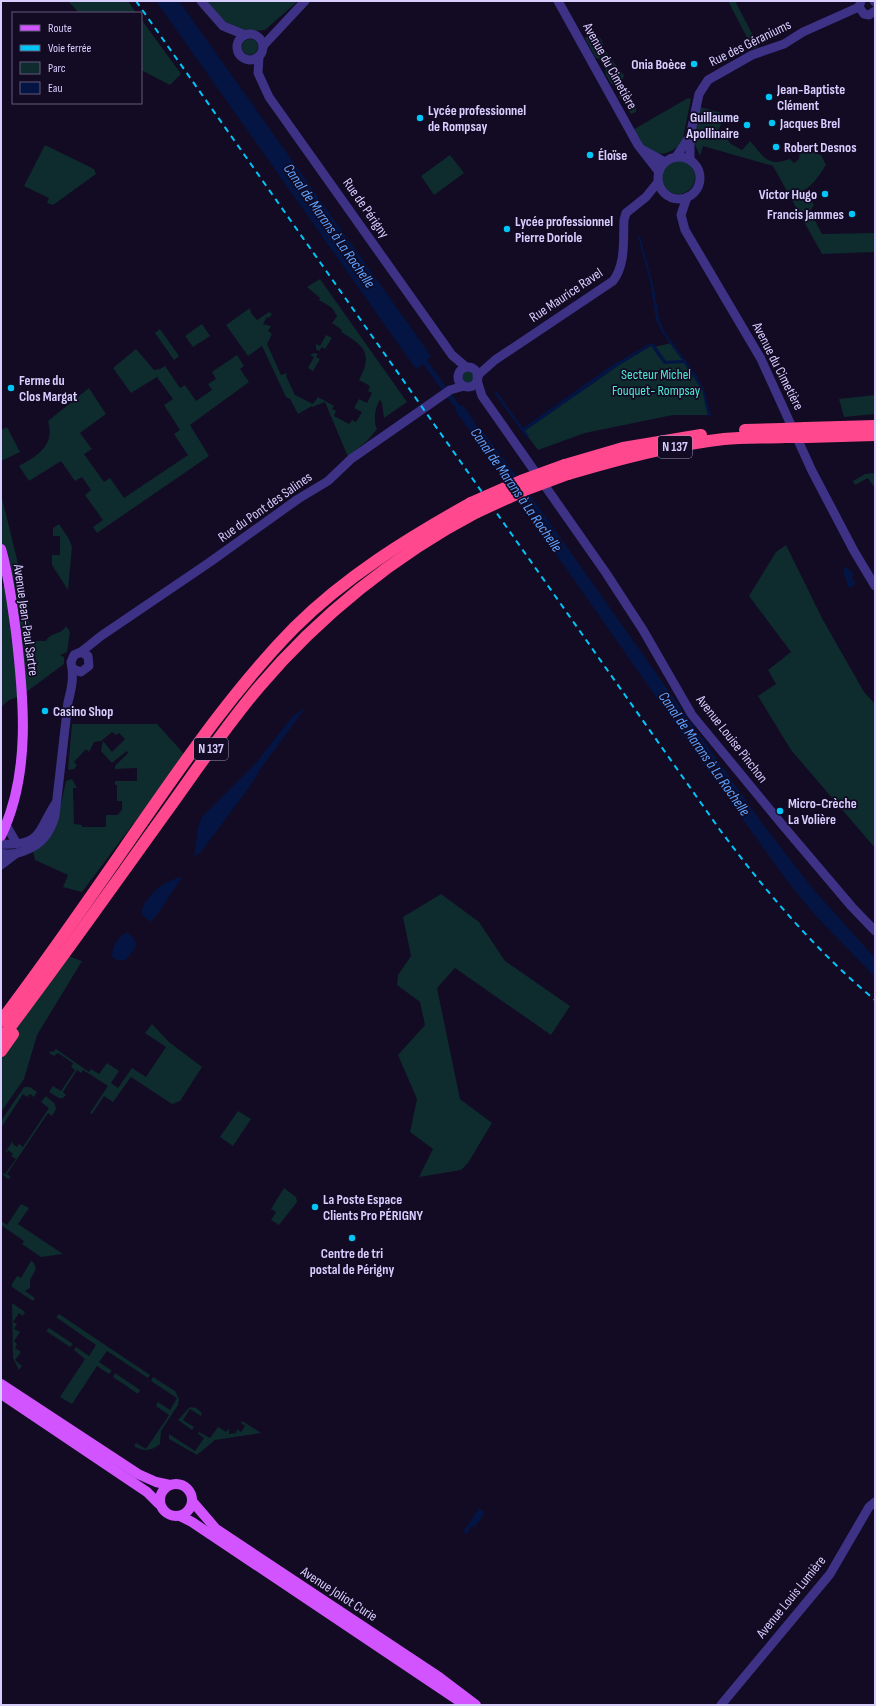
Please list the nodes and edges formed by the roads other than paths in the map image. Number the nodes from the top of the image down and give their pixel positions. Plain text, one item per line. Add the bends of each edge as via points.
1 (200, 1) edge
2 (305, 1) edge
3 (558, 1) edge
4 (860, 4) edge
5 (875, 11) edge
6 (288, 18) junction
7 (245, 35) junction
8 (257, 36) junction
9 (263, 46) junction
10 (259, 56) junction
11 (690, 136) junction
12 (638, 145) junction
13 (676, 157) junction
14 (690, 160) junction
15 (665, 162) junction
16 (659, 172) junction
17 (658, 182) junction
18 (666, 193) junction
19 (646, 197) junction
20 (687, 197) junction
21 (681, 215) junction
22 (495, 360) junction
23 (469, 368) junction
24 (469, 381) junction
25 (875, 426) edge
26 (806, 432) junction
27 (875, 435) edge
28 (474, 508) junction
29 (845, 533) junction
30 (1, 549) edge
31 (875, 574) edge
32 (875, 586) edge
33 (85, 654) junction
34 (77, 670) junction
35 (6, 825) junction
36 (1, 836) edge
37 (1, 844) edge
38 (22, 847) junction
39 (1, 853) edge
40 (1, 865) edge
41 (875, 931) edge
42 (63, 954) junction
43 (1, 1021) edge
44 (1, 1039) edge
45 (1, 1051) edge
46 (1, 1384) edge
47 (1, 1394) edge
48 (170, 1485) junction
49 (192, 1502) junction
50 (875, 1502) edge
51 (160, 1504) junction
52 (180, 1516) junction
53 (465, 1705) edge
54 (476, 1705) edge
55 (721, 1705) edge

1 - 7 street via 223,26
2 - 6 street
3 - 12 street, Avenue du Cimetière
4 - 5 street via 862,12 867,15
4 - 11 street, Rue des Géraniums via 784,44 752,55 708,80 699,94
6 - 8 street
6 - 9 street
7 - 8 street
7 - 10 street via 237,45 240,54 248,59
8 - 9 street
9 - 10 street
10 - 23 street, Rue de Périgny via 258,73 269,98 452,355
11 - 13 street, Rue des Géraniums
11 - 14 street, Rue des Géraniums
12 - 15 street, Avenue du Cimetière via 648,154
12 - 16 street, Avenue du Cimetière
13 - 14 street
13 - 15 street
14 - 20 street via 698,171 699,178 695,190
15 - 16 street
16 - 17 street
17 - 18 street
17 - 19 street, Rue Maurice Ravel
18 - 19 street, Rue Maurice Ravel
18 - 20 street via 674,198
18 - 21 street, Avenue du Cimetière
19 - 22 street, Rue Maurice Ravel via 626,213 622,264 614,281
20 - 21 street
21 - 29 street, Avenue du Cimetière via 689,238 761,359 809,465
22 - 23 street, Rue Maurice Ravel
22 - 24 street, Rue Maurice Ravel
23 - 24 street, Rue de Périgny
23 - 24 street via 461,370
24 - 33 street, Rue du Pont des Salines via 446,392 351,459 328,481 298,499 101,636 92,643
24 - 41 street, Avenue Louise Pinchon via 606,573 643,630 692,715 795,840
25 - 26 highway, N 137
26 - 27 highway, N 137
26 - 28 highway, N 137, bridge via 725,439 567,469 525,490
28 - 42 highway, N 137 via 406,554 307,635 259,687
28 - 43 highway, N 137 via 396,547 345,585 295,627 246,680 196,745 51,955
29 - 31 street, Avenue du Cimetière via 869,562
29 - 32 street, Avenue du Cimetière
30 - 35 main road, Avenue Jean-Paul Sartre via 14,623 22,711 22,760
33 - 34 street, Rue du Pont des Salines via 89,666
33 - 34 street, Rue du Pont des Salines via 76,653 72,657 71,662
34 - 38 street, Rue du Pont des Salines via 68,702 56,803 38,835
35 - 36 main road, Avenue Jean-Paul Sartre
35 - 38 street
37 - 38 street
38 - 39 street
38 - 40 street, Rue du Pont des Salines
42 - 44 highway, N 137
42 - 45 highway via 54,974
46 - 48 main road via 138,1474
47 - 51 main road via 147,1492
48 - 49 main road via 176,1484 186,1488 190,1492
48 - 51 main road via 161,1492
49 - 52 main road via 189,1511
49 - 54 main road, Avenue Joliot Curie via 216,1529 439,1677
50 - 55 street, Avenue Louis Lumière via 869,1507 830,1574
51 - 52 main road via 164,1512
52 - 53 main road, Avenue Joliot Curie

